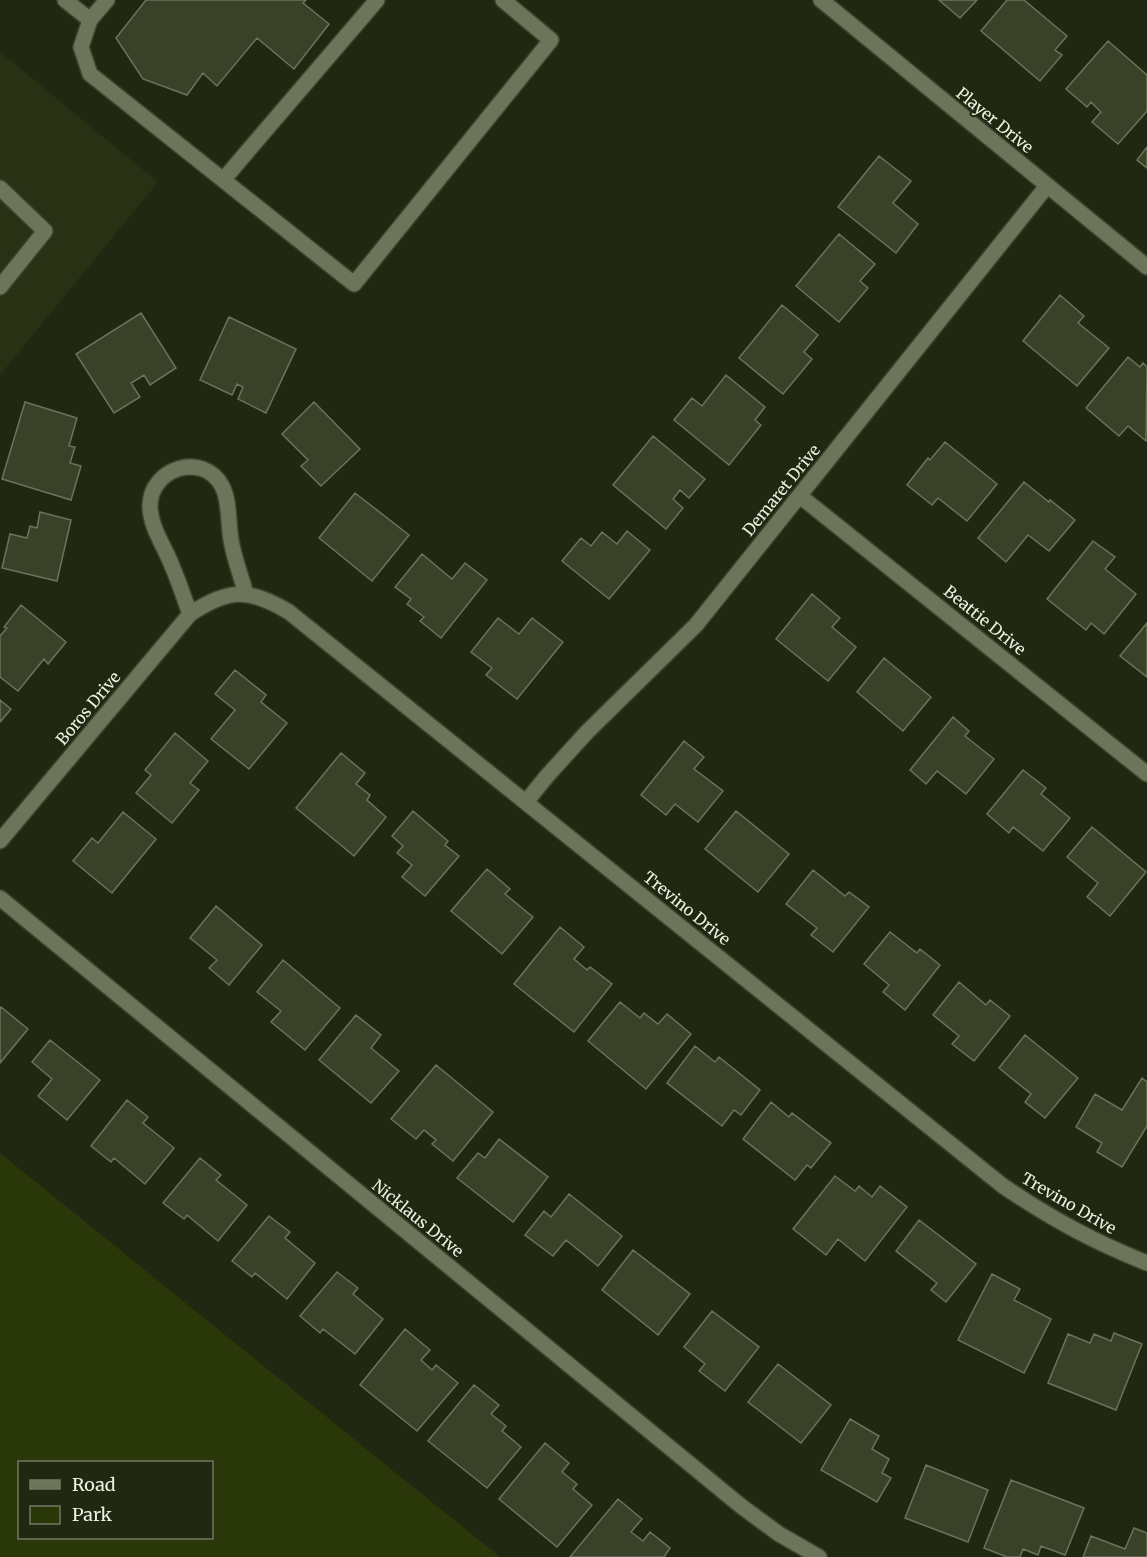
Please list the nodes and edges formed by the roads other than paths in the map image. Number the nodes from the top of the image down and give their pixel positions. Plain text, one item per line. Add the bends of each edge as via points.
1 (65, 0) edge
2 (106, 0) edge
3 (377, 0) edge
4 (504, 0) edge
5 (821, 0) edge
6 (90, 20) junction
7 (223, 180) junction
8 (1047, 186) junction
9 (0, 188) edge
10 (1147, 267) edge
11 (0, 287) edge
12 (800, 496) junction
13 (246, 594) junction
14 (207, 602) joint
15 (190, 614) junction
16 (1147, 774) edge
17 (526, 802) junction
18 (0, 841) edge
19 (0, 898) edge
20 (1147, 1263) edge
21 (819, 1557) edge

1 - 6 street
2 - 6 street
3 - 7 street
4 - 7 street via 551,40 354,284
5 - 8 street, Player Drive
6 - 7 street via 81,47 90,74
8 - 10 street, Player Drive
8 - 12 street, Demaret Drive
9 - 11 street via 45,231
12 - 16 street, Beattie Drive
12 - 17 street, Demaret Drive via 696,625 587,732
13 - 14 street, Trevino Drive
13 - 15 street via 231,543 222,486 200,468 172,470 160,478 150,506 153,523
13 - 17 street, Trevino Drive via 266,599 289,612
14 - 15 street, Boros Drive
15 - 18 street, Boros Drive
17 - 20 street, Trevino Drive via 1003,1186 1072,1230
19 - 21 street, Nicklaus Drive via 741,1506

